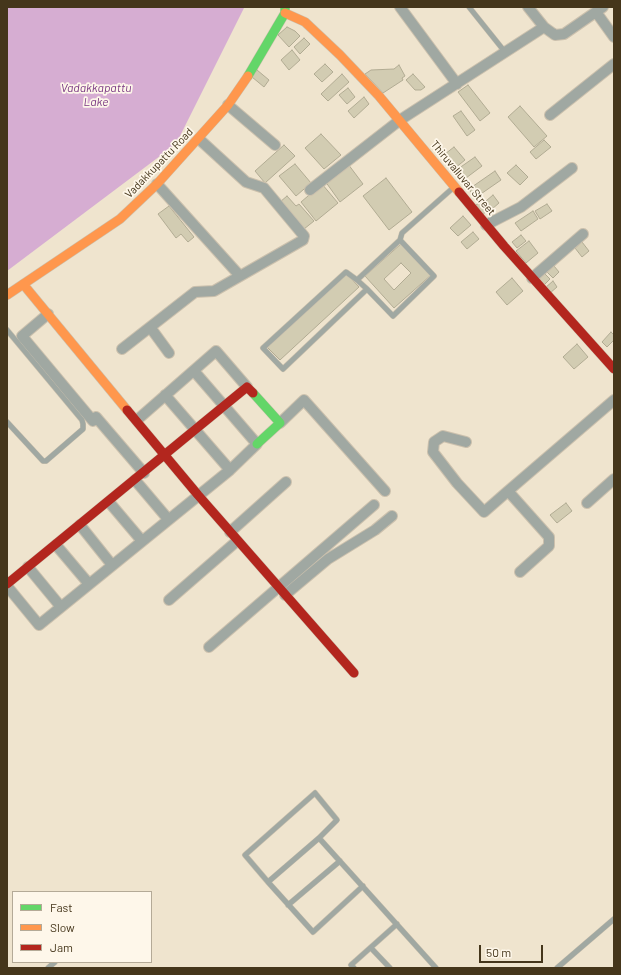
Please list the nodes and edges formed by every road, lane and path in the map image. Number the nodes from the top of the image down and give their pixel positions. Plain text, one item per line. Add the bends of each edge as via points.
1 (400, 7) edge
2 (469, 7) edge
3 (528, 7) edge
4 (285, 10) edge
5 (600, 10) edge
6 (544, 27) junction
7 (614, 37) edge
8 (506, 53) junction
9 (614, 64) edge
10 (457, 84) junction
11 (228, 105) junction
12 (550, 115) dead end
13 (400, 120) junction
14 (198, 139) junction
15 (275, 145) dead end
16 (572, 168) dead end
17 (157, 184) junction
18 (455, 187) junction
19 (310, 190) dead end
20 (486, 225) junction
21 (583, 234) dead end
22 (400, 240) junction
23 (240, 276) junction
24 (532, 278) junction
25 (358, 280) junction
26 (23, 284) junction
27 (367, 289) junction
28 (7, 295) edge
29 (48, 314) junction
30 (150, 327) junction
31 (7, 330) edge
32 (122, 349) dead end
33 (169, 353) dead end
34 (614, 369) edge
35 (194, 371) junction
36 (247, 387) junction
37 (165, 395) junction
38 (614, 400) edge
39 (225, 406) junction
40 (137, 420) junction
41 (7, 422) edge
42 (280, 423) junction
43 (196, 430) junction
44 (466, 442) dead end
45 (257, 444) junction
46 (166, 455) junction
47 (230, 470) junction
48 (144, 473) junction
49 (614, 479) edge
50 (135, 480) junction
51 (286, 482) dead end
52 (385, 491) dead end
53 (508, 491) junction
54 (198, 495) junction
55 (109, 502) junction
56 (588, 503) dead end
57 (374, 504) dead end
58 (392, 516) dead end
59 (168, 519) junction
60 (80, 525) junction
61 (230, 532) junction
62 (142, 541) junction
63 (237, 541) junction
64 (56, 544) junction
65 (112, 565) junction
66 (28, 567) junction
67 (520, 572) dead end
68 (89, 584) junction
69 (7, 585) edge
70 (282, 591) junction
71 (169, 600) dead end
72 (61, 607) junction
73 (209, 647) dead end
74 (354, 673) dead end
75 (319, 838) junction
76 (340, 861) junction
77 (268, 882) junction
78 (363, 886) junction
79 (288, 905) junction
80 (614, 919) edge
81 (397, 924) junction
82 (371, 948) junction
83 (354, 968) edge
84 (390, 968) edge
85 (436, 968) edge
86 (557, 968) edge

1 - 10 street
2 - 8 lane
3 - 6 street
4 - 11 street, Vadakkupattu Road
4 - 13 street, Thiruvalluvar Street via 305,22 340,55
5 - 6 street via 564,34 555,35
5 - 7 street
6 - 8 street
8 - 10 street
9 - 12 street
10 - 13 street
11 - 14 street, Vadakkupattu Road
11 - 15 street
13 - 18 street, Thiruvalluvar Street
13 - 19 street
14 - 17 street, Vadakkupattu Road
14 - 23 street via 246,182 264,188 304,236 303,240
16 - 20 street via 521,207
17 - 23 street
17 - 26 street, Vadakkupattu Road via 120,219
18 - 20 street, Thiruvalluvar Street
18 - 22 lane via 402,233
20 - 24 street, Thiruvalluvar Street
21 - 24 street
22 - 25 lane
22 - 27 lane via 434,276 393,316
23 - 30 street via 214,291 195,292
24 - 34 street, Thiruvalluvar Street
25 - 27 lane
25 - 27 lane via 346,272 263,348 283,369
26 - 28 street, Vadakkupattu Road
26 - 29 street
29 - 40 street
29 - 48 street via 22,336 93,420 96,417
30 - 32 street
30 - 33 street
31 - 41 lane via 82,420 83,429 43,461
35 - 36 street via 216,351
35 - 37 street
35 - 39 street
36 - 39 street
36 - 42 street
37 - 40 street
37 - 43 street
38 - 53 street
39 - 43 street
39 - 45 street
40 - 46 street
42 - 45 street
42 - 52 street via 304,400
43 - 46 street
43 - 47 street
44 - 53 street via 443,436 434,442 433,452 484,512
45 - 47 street
46 - 48 street
46 - 54 street
47 - 54 street
48 - 50 street
49 - 56 street
50 - 55 street
50 - 59 street
51 - 61 street
53 - 67 street via 549,537 549,546
54 - 59 street
54 - 61 street
55 - 60 street
55 - 62 street
57 - 70 street
58 - 70 street
59 - 62 street
60 - 64 street
60 - 65 street
61 - 63 street
62 - 65 street
63 - 70 street
63 - 71 street
64 - 66 street
64 - 68 street
65 - 68 street
66 - 69 street
66 - 72 street
68 - 72 street
69 - 72 street via 38,625
70 - 73 street
70 - 74 street
75 - 76 lane
75 - 77 lane
75 - 77 lane via 337,820 314,793 245,855
76 - 78 lane
76 - 79 lane
77 - 79 lane
78 - 79 lane via 313,932
78 - 81 lane
80 - 86 lane
81 - 82 lane
81 - 85 lane
82 - 83 lane via 351,965
82 - 84 lane

